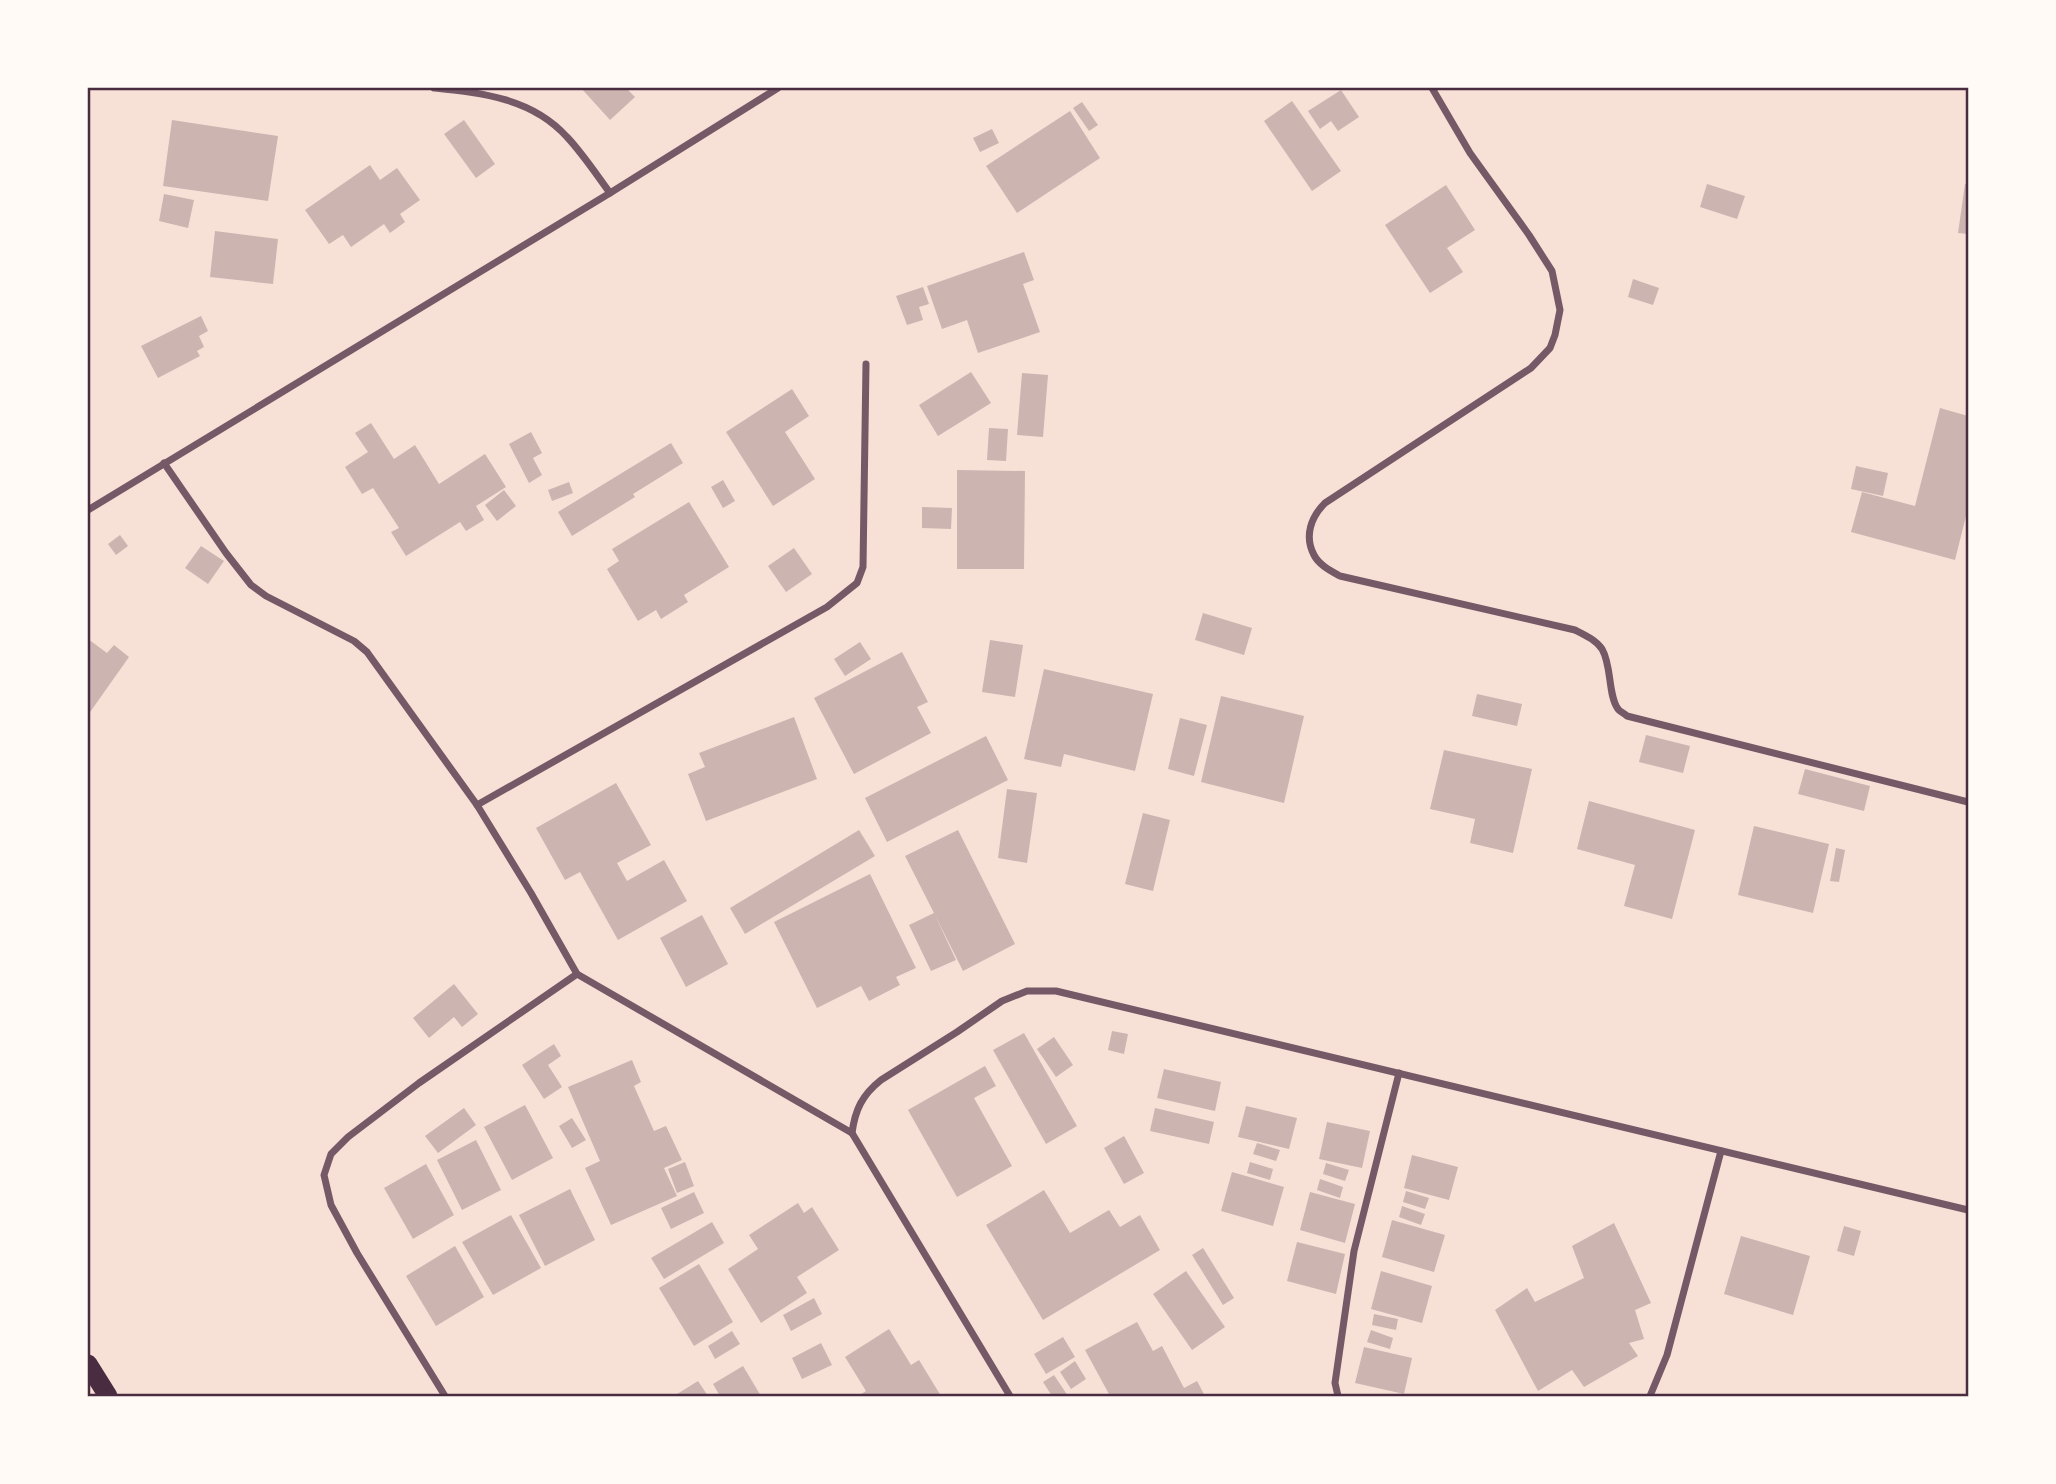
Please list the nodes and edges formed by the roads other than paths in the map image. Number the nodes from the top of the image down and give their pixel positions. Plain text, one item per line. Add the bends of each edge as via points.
1 (433, 88) edge
2 (778, 88) edge
3 (1432, 88) edge
4 (610, 193) junction
5 (866, 364) dead end
6 (164, 463) junction
7 (88, 510) edge
8 (1969, 802) edge
9 (477, 805) junction
10 (577, 974) junction
11 (1399, 1073) junction
12 (852, 1133) junction
13 (1721, 1151) junction
14 (1969, 1210) edge
15 (88, 1364) edge
16 (108, 1396) edge
17 (445, 1396) edge
18 (1010, 1396) edge
19 (1338, 1396) edge
20 (1650, 1396) edge

1 - 4 street via 486,93 540,114 566,135
2 - 4 street
3 - 8 street via 1470,153 1552,271 1560,310 1555,334 1531,368 1325,503 1314,514 1309,534 1314,555 1340,576 1575,630 1602,649 1614,700 1627,716
4 - 6 street
5 - 9 street via 863,567 857,583 827,607
6 - 7 street
6 - 9 street via 251,585 367,652
9 - 10 street
10 - 12 street
10 - 17 street via 348,1137 331,1154 324,1175 331,1205 357,1253
11 - 12 street via 1056,991 1027,991 1002,1001 870,1089 855,1114
11 - 13 street
11 - 19 street via 1354,1251 1335,1383
12 - 18 street
13 - 14 street
13 - 20 street via 1667,1355
15 - 16 highway

